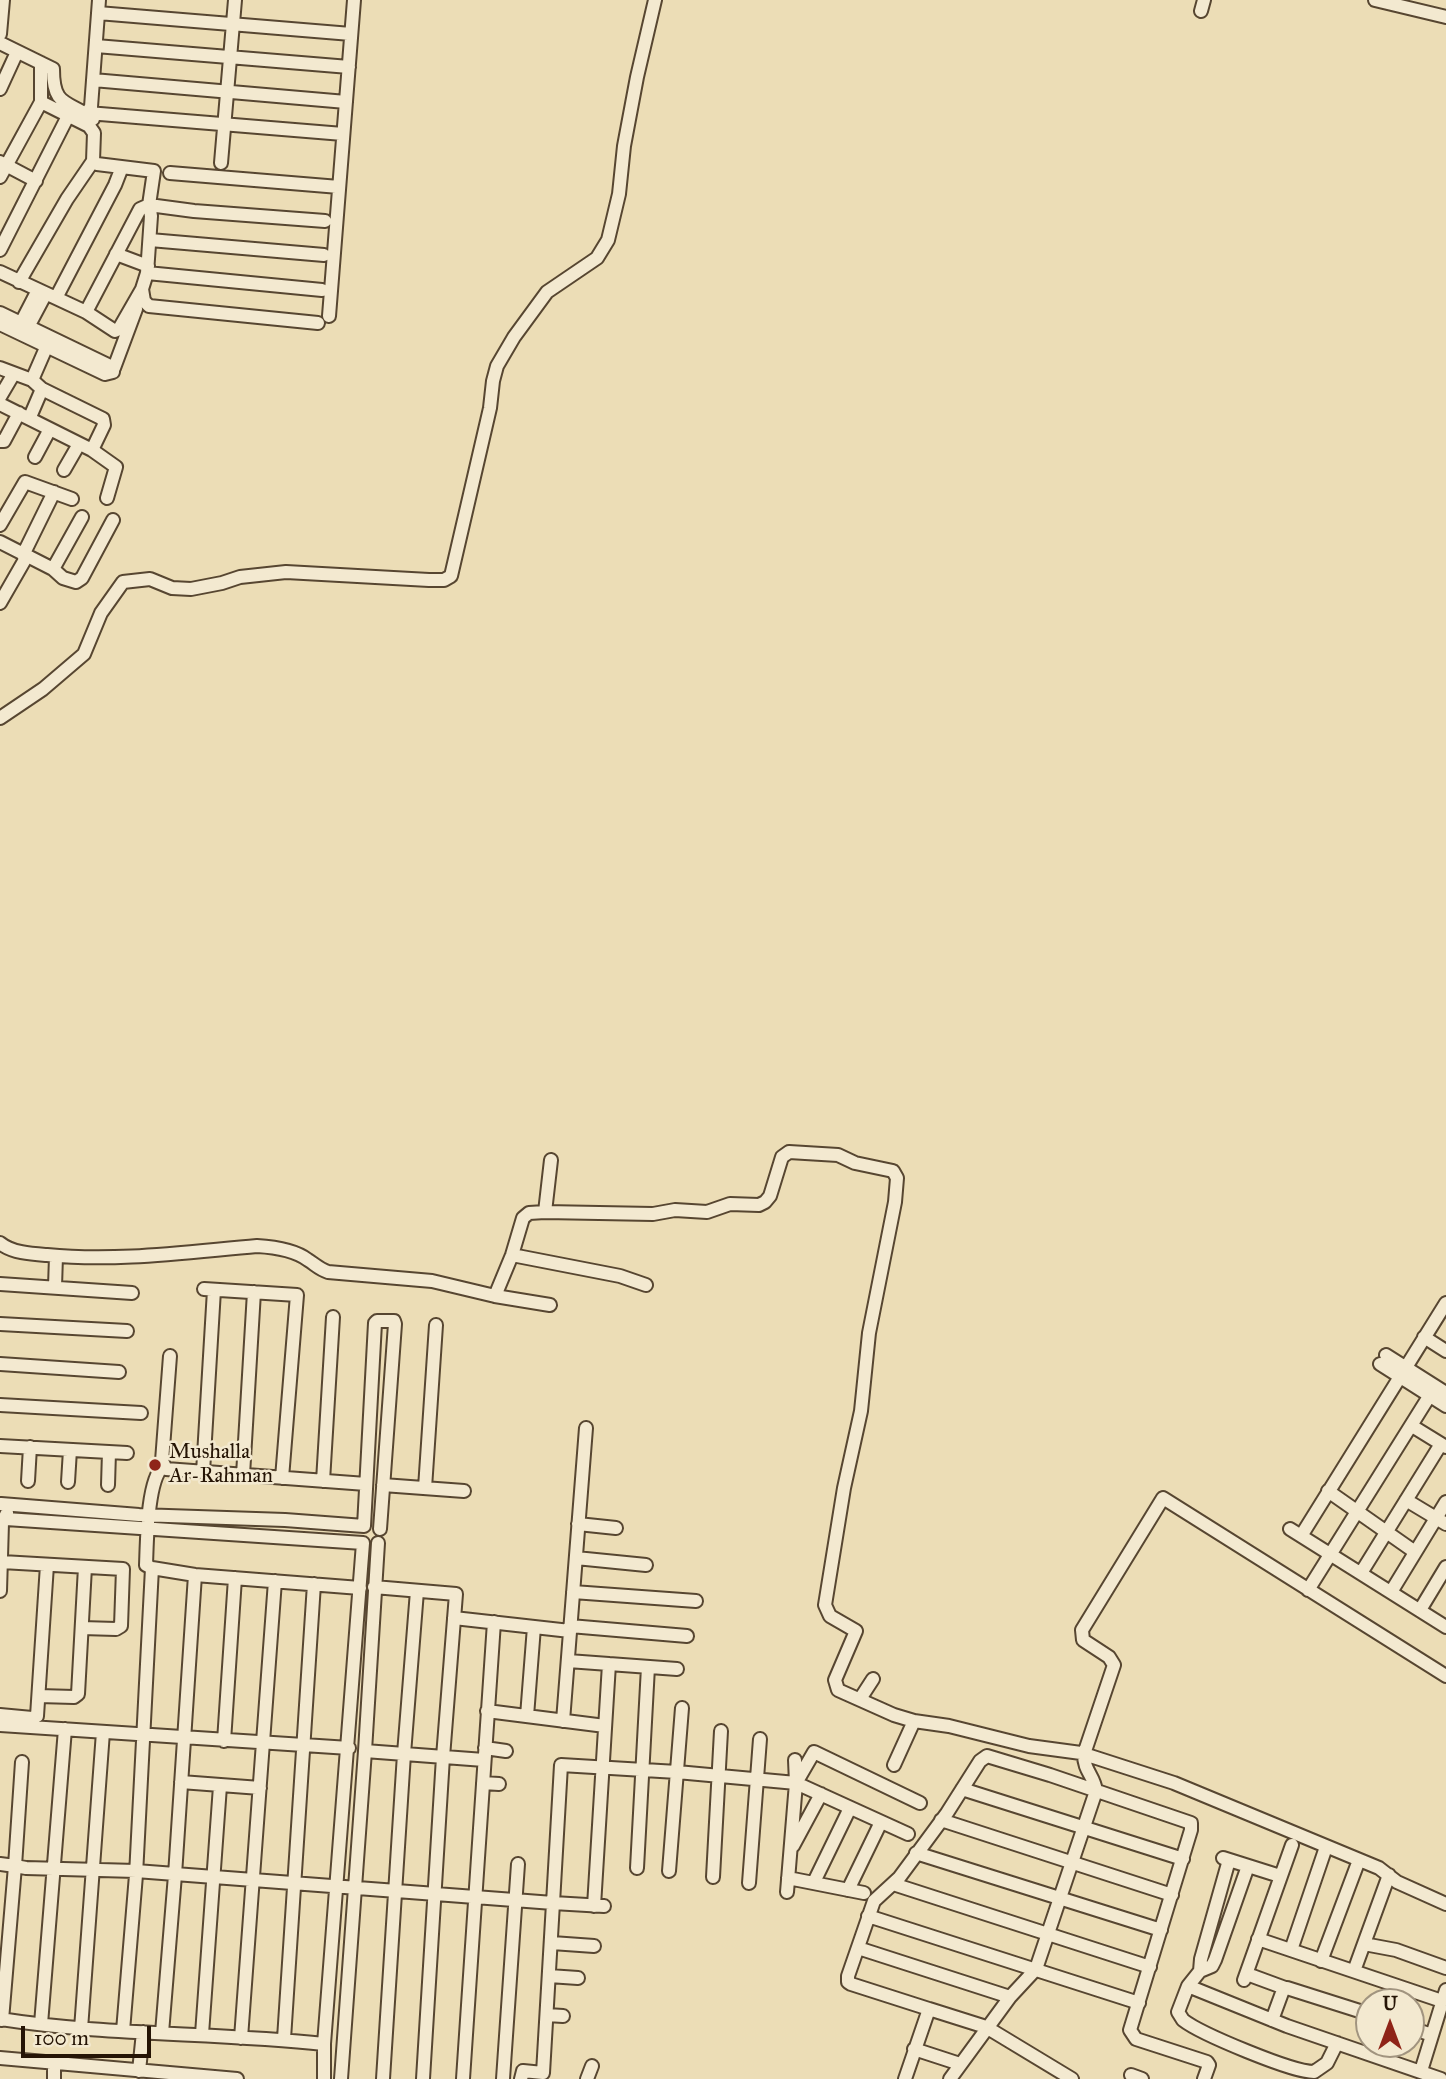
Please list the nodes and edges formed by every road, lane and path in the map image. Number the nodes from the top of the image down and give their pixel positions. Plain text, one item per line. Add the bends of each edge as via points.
1 (235, 0) edge
2 (345, 0) edge
3 (354, 0) edge
4 (656, 0) edge
5 (1375, 0) edge
6 (2, 4) edge
7 (99, 7) edge
8 (1446, 17) edge
9 (233, 24) junction
10 (0, 34) edge
11 (351, 34) junction
12 (0, 43) edge
13 (96, 46) junction
14 (17, 52) junction
15 (230, 57) junction
16 (41, 63) junction
17 (349, 67) junction
18 (93, 80) junction
19 (0, 89) edge
20 (227, 92) junction
21 (41, 102) junction
22 (346, 102) junction
23 (87, 113) junction
24 (66, 120) dead end
25 (224, 125) junction
26 (343, 134) junction
27 (104, 152) dead end
28 (93, 161) junction
29 (222, 163) dead end
30 (122, 167) junction
31 (2, 168) edge
32 (170, 173) dead end
33 (36, 181) junction
34 (339, 187) junction
35 (149, 205) junction
36 (325, 221) dead end
37 (150, 240) junction
38 (0, 250) edge
39 (116, 254) junction
40 (324, 255) dead end
41 (147, 270) junction
42 (0, 272) edge
43 (19, 282) junction
44 (142, 289) junction
45 (322, 290) dead end
46 (46, 295) junction
47 (0, 313) edge
48 (86, 313) junction
49 (0, 324) edge
50 (25, 325) junction
51 (45, 340) junction
52 (0, 368) edge
53 (28, 380) junction
54 (0, 397) edge
55 (0, 404) edge
56 (24, 415) junction
57 (50, 429) junction
58 (0, 441) edge
59 (79, 444) junction
60 (92, 450) junction
61 (35, 457) dead end
62 (64, 470) dead end
63 (54, 492) junction
64 (107, 498) dead end
65 (72, 499) dead end
66 (82, 517) dead end
67 (113, 520) dead end
68 (0, 525) edge
69 (0, 542) edge
70 (25, 555) junction
71 (53, 569) junction
72 (0, 603) edge
73 (0, 718) edge
74 (551, 1160) dead end
75 (545, 1212) junction
76 (0, 1243) edge
77 (512, 1255) junction
78 (56, 1256) junction
79 (0, 1284) edge
80 (646, 1285) dead end
81 (55, 1287) junction
82 (254, 1292) junction
83 (132, 1293) dead end
84 (495, 1296) junction
85 (1446, 1303) edge
86 (550, 1305) dead end
87 (333, 1317) dead end
88 (0, 1324) edge
89 (436, 1325) dead end
90 (127, 1331) dead end
91 (1424, 1337) junction
92 (1446, 1351) edge
93 (170, 1356) dead end
94 (1383, 1360) dead end
95 (0, 1364) edge
96 (119, 1372) dead end
97 (1403, 1372) junction
98 (1446, 1393) edge
99 (1430, 1395) junction
100 (0, 1405) edge
101 (1446, 1406) edge
102 (141, 1413) dead end
103 (1412, 1426) junction
104 (586, 1428) dead end
105 (0, 1446) edge
106 (1443, 1446) edge
107 (30, 1447) junction
108 (69, 1450) junction
109 (109, 1452) junction
110 (127, 1453) dead end
111 (163, 1466) junction
112 (203, 1472) junction
113 (243, 1475) junction
114 (282, 1478) junction
115 (28, 1481) dead end
116 (323, 1481) junction
117 (68, 1482) dead end
118 (366, 1484) junction
119 (108, 1485) dead end
120 (383, 1485) junction
121 (425, 1488) junction
122 (464, 1491) dead end
123 (1328, 1491) junction
124 (1406, 1500) junction
125 (1446, 1502) edge
126 (1, 1504) edge
127 (1357, 1511) junction
128 (285, 1520) junction
129 (3, 1521) edge
130 (137, 1521) junction
131 (1441, 1521) edge
132 (578, 1524) junction
133 (364, 1527) junction
134 (616, 1528) dead end
135 (380, 1529) junction
136 (1386, 1532) junction
137 (284, 1537) junction
138 (363, 1543) junction
139 (378, 1543) junction
140 (1415, 1552) junction
141 (1331, 1554) junction
142 (576, 1558) junction
143 (2, 1562) junction
144 (47, 1565) junction
145 (646, 1565) dead end
146 (85, 1567) junction
147 (1446, 1567) edge
148 (152, 1569) junction
149 (1360, 1573) junction
150 (195, 1575) junction
151 (235, 1578) junction
152 (275, 1581) junction
153 (314, 1584) junction
154 (374, 1587) junction
155 (360, 1588) junction
156 (1308, 1590) junction
157 (0, 1591) edge
158 (417, 1591) junction
159 (573, 1592) junction
160 (1391, 1592) junction
161 (696, 1601) dead end
162 (359, 1602) junction
163 (374, 1604) junction
164 (1420, 1610) junction
165 (454, 1618) junction
166 (494, 1622) junction
167 (534, 1627) junction
168 (1446, 1627) edge
169 (82, 1628) junction
170 (570, 1629) junction
171 (687, 1636) dead end
172 (568, 1661) junction
173 (609, 1664) junction
174 (648, 1667) junction
175 (677, 1669) dead end
176 (1446, 1676) edge
177 (873, 1679) dead end
178 (39, 1696) junction
179 (860, 1699) junction
180 (682, 1708) dead end
181 (487, 1711) junction
182 (0, 1715) edge
183 (527, 1716) junction
184 (563, 1721) junction
185 (914, 1721) junction
186 (0, 1725) edge
187 (605, 1726) junction
188 (65, 1729) junction
189 (721, 1731) dead end
190 (103, 1732) junction
191 (144, 1735) junction
192 (184, 1738) junction
193 (760, 1740) dead end
194 (224, 1741) junction
195 (264, 1743) junction
196 (303, 1746) junction
197 (349, 1748) junction
198 (365, 1751) junction
199 (506, 1751) dead end
200 (404, 1754) junction
201 (485, 1754) junction
202 (1084, 1754) junction
203 (443, 1757) junction
204 (795, 1760) dead end
205 (22, 1762) dead end
206 (894, 1765) dead end
207 (602, 1768) junction
208 (641, 1771) junction
209 (677, 1772) junction
210 (719, 1776) junction
211 (757, 1779) junction
212 (181, 1782) junction
213 (483, 1783) junction
214 (796, 1783) junction
215 (499, 1784) dead end
216 (220, 1786) junction
217 (260, 1788) junction
218 (962, 1789) junction
219 (1096, 1791) junction
220 (821, 1794) junction
221 (920, 1803) dead end
222 (850, 1808) junction
223 (941, 1820) junction
224 (881, 1822) junction
225 (1083, 1826) junction
226 (908, 1834) dead end
227 (1292, 1845) dead end
228 (1326, 1847) junction
229 (790, 1853) junction
230 (916, 1853) junction
231 (1183, 1858) junction
232 (1359, 1860) junction
233 (1071, 1862) junction
234 (0, 1864) edge
235 (518, 1864) dead end
236 (15, 1866) junction
237 (1248, 1866) junction
238 (54, 1868) junction
239 (637, 1868) dead end
240 (94, 1870) junction
241 (136, 1871) junction
242 (669, 1871) dead end
243 (176, 1875) junction
244 (1389, 1875) junction
245 (1280, 1876) junction
246 (713, 1877) dead end
247 (213, 1878) junction
248 (788, 1878) junction
249 (253, 1880) junction
250 (814, 1882) junction
251 (748, 1883) dead end
252 (293, 1884) junction
253 (894, 1884) junction
254 (336, 1886) junction
255 (354, 1888) junction
256 (848, 1890) junction
257 (396, 1892) junction
258 (787, 1892) dead end
259 (864, 1893) dead end
260 (436, 1895) junction
261 (1172, 1895) junction
262 (476, 1897) junction
263 (1059, 1899) junction
264 (516, 1900) junction
265 (553, 1903) junction
266 (1446, 1904) edge
267 (868, 1916) junction
268 (1161, 1930) junction
269 (1048, 1934) junction
270 (1258, 1939) junction
271 (552, 1943) junction
272 (1364, 1944) junction
273 (594, 1946) dead end
274 (858, 1948) junction
275 (1291, 1950) junction
276 (1321, 1961) junction
277 (1150, 1967) junction
278 (1446, 1968) edge
279 (1037, 1969) junction
280 (1200, 1971) junction
281 (1354, 1971) junction
282 (549, 1976) junction
283 (578, 1978) dead end
284 (1188, 1986) junction
285 (1285, 1988) junction
286 (1444, 1996) edge
287 (1010, 1997) junction
288 (1139, 2003) junction
289 (929, 2009) junction
290 (1355, 2009) edge
291 (547, 2015) junction
292 (563, 2016) dead end
293 (1, 2020) edge
294 (1272, 2020) junction
295 (41, 2024) junction
296 (986, 2027) junction
297 (81, 2029) junction
298 (123, 2031) junction
299 (143, 2032) junction
300 (162, 2033) junction
301 (1425, 2033) edge
302 (202, 2034) junction
303 (1432, 2035) junction
304 (241, 2038) junction
305 (284, 2039) junction
306 (1337, 2043) junction
307 (324, 2044) junction
308 (914, 2049) junction
309 (0, 2058) edge
310 (54, 2063) junction
311 (960, 2064) junction
312 (75, 2065) junction
313 (592, 2066) dead end
314 (139, 2071) junction
315 (1421, 2071) junction
316 (119, 2074) edge
317 (54, 2079) edge
318 (74, 2079) edge
319 (237, 2079) edge
320 (324, 2079) edge
321 (341, 2079) edge
322 (383, 2079) edge
323 (423, 2079) edge
324 (463, 2079) edge
325 (503, 2079) edge
326 (521, 2079) edge
327 (587, 2079) edge
328 (905, 2079) edge
329 (950, 2079) edge
330 (1072, 2079) edge
331 (1204, 2079) edge
332 (1441, 2079) edge

1 - 9 street
2 - 3 street
3 - 11 street
4 - 73 street via 608,240 597,258 547,292 497,366 451,576 429,580 286,572 191,589 172,588 150,579 123,582 101,613 84,654 44,689
5 - 8 street
6 - 10 street
7 - 9 street
7 - 13 street
9 - 11 street
9 - 15 street
11 - 17 street
12 - 14 street
13 - 15 street
13 - 18 street
14 - 16 street
14 - 19 street
15 - 17 street
15 - 20 street
16 - 21 street
16 - 23 street via 54,69 54,86 62,100
17 - 22 street
18 - 20 street
18 - 23 street
20 - 22 street
20 - 25 street
21 - 28 street via 89,126 94,133
21 - 31 street
22 - 26 street
23 - 25 street
23 - 27 street via 100,128
24 - 33 street
25 - 26 street
25 - 29 street
26 - 34 street
28 - 30 street
28 - 43 street
30 - 35 street via 154,172
30 - 46 street
31 - 33 street
32 - 34 street
33 - 38 street
34 - 44 street via 323,319 149,306
35 - 36 street
35 - 37 street
35 - 39 street via 140,209
37 - 40 street
37 - 41 street
39 - 41 street
39 - 48 street
41 - 44 street
41 - 45 street
42 - 43 street
43 - 46 street
44 - 48 street via 117,330
44 - 51 street via 114,368
46 - 48 street
46 - 50 street
47 - 50 street
49 - 51 street
50 - 51 street
51 - 53 street
52 - 53 street
53 - 54 street
53 - 56 street
53 - 60 street via 103,419
55 - 56 street
56 - 57 street
56 - 58 street via 5,441
57 - 59 street
57 - 61 street
59 - 60 street
59 - 62 street
60 - 64 street via 116,467
63 - 65 street
63 - 68 street via 25,482
63 - 70 street
66 - 71 street
67 - 71 street via 79,580 69,580
69 - 70 street
70 - 71 street
70 - 72 street
74 - 75 street
75 - 77 street via 523,1218
75 - 179 street via 653,1214 707,1212 730,1203 759,1205 769,1196 782,1157 789,1152 843,1156 895,1173 898,1183 825,1605 830,1616 856,1631 835,1682 839,1691
76 - 78 street via 16,1251
77 - 80 street
77 - 84 street
78 - 81 street
78 - 84 street via 136,1258 274,1247 328,1272 432,1281
79 - 81 street
81 - 83 street
82 - 112 street via 209,1289
82 - 113 street
82 - 114 street via 297,1295
84 - 86 street
85 - 91 street
87 - 116 street
88 - 90 street
89 - 121 street
91 - 92 street
91 - 97 street
93 - 111 street
94 - 97 street
95 - 96 street
97 - 98 street
97 - 99 street
97 - 123 street
99 - 101 street
99 - 103 street
100 - 102 street
103 - 106 street
103 - 127 street
104 - 132 street
105 - 107 street
106 - 124 street
107 - 108 street
107 - 115 street
108 - 109 street
108 - 117 street
109 - 110 street
109 - 119 street
111 - 112 street
111 - 130 street
112 - 113 street
113 - 114 street
114 - 116 street
116 - 118 street
118 - 120 street via 375,1323 386,1319 395,1324
118 - 133 street
120 - 121 street
120 - 135 street
121 - 122 street
123 - 127 street
123 - 141 street via 1295,1532
124 - 131 street
124 - 136 street
125 - 131 street
126 - 129 street via 6,1508
126 - 130 street
127 - 136 street
127 - 141 street
128 - 130 street
128 - 133 street
128 - 137 street
129 - 130 street
129 - 143 street
130 - 137 street
130 - 148 street via 146,1565
131 - 140 street
132 - 134 street
132 - 142 street
133 - 135 street via 373,1524
133 - 138 street
135 - 139 street
136 - 140 street
136 - 149 street
137 - 138 street
138 - 139 street
138 - 155 street
139 - 154 street
140 - 160 street
141 - 149 street
141 - 156 street
142 - 145 street
142 - 159 street
143 - 144 street
143 - 157 street
144 - 146 street
144 - 178 street
146 - 169 street
146 - 169 street via 120,1568 124,1584 121,1626
147 - 164 street
148 - 150 street
148 - 191 street
149 - 160 street
150 - 151 street
150 - 192 street
151 - 152 street
151 - 194 street
152 - 153 street
152 - 195 street
153 - 155 street
153 - 196 street
154 - 158 street
154 - 163 street
155 - 162 street
156 - 176 street
156 - 202 street via 1163,1498 1082,1630 1083,1640 1114,1665
158 - 165 street via 456,1594
158 - 200 street
159 - 161 street
159 - 170 street
160 - 164 street
162 - 163 street
162 - 197 street
163 - 198 street
164 - 168 street
165 - 166 street
165 - 203 street
166 - 167 street
166 - 181 street
167 - 170 street
167 - 183 street
169 - 178 street via 77,1696
170 - 171 street
170 - 172 street
172 - 173 street
172 - 184 street
173 - 174 street
173 - 187 street
174 - 175 street
174 - 208 street
177 - 179 street
178 - 182 street via 35,1718
179 - 185 street
180 - 209 street
181 - 183 street
181 - 201 street
183 - 184 street
184 - 187 street
185 - 202 street
185 - 206 street
186 - 188 street
187 - 207 street
188 - 190 street
188 - 238 street
189 - 210 street
190 - 191 street
190 - 240 street
191 - 192 street
191 - 241 street
192 - 194 street
192 - 212 street
193 - 211 street
194 - 195 street
195 - 196 street
195 - 217 street
196 - 197 street
196 - 252 street
197 - 254 street
198 - 200 street
198 - 255 street
199 - 201 street
200 - 203 street
200 - 257 street
201 - 203 street
201 - 213 street
202 - 219 street via 1084,1766
202 - 228 street via 1182,1786
203 - 260 street
204 - 214 street
205 - 236 street
207 - 208 street
207 - 265 street via 561,1765
207 - 265 street via 599,1906
208 - 209 street
208 - 239 street
209 - 210 street
209 - 242 street
210 - 211 street
210 - 246 street
211 - 214 street
211 - 251 street
212 - 216 street
212 - 243 street
213 - 215 street
213 - 262 street via 486,1817
214 - 220 street
214 - 221 street via 814,1752
214 - 229 street
216 - 217 street
216 - 247 street
217 - 249 street
218 - 219 street via 987,1756
218 - 223 street
218 - 225 street
219 - 225 street
219 - 231 street via 1189,1821 1192,1826
220 - 222 street
220 - 229 street
222 - 224 street
222 - 250 street
223 - 230 street
223 - 233 street
224 - 226 street
224 - 256 street
225 - 231 street
225 - 233 street
227 - 245 street
228 - 232 street
228 - 275 street
229 - 248 street
230 - 253 street
230 - 263 street
231 - 261 street
232 - 244 street
232 - 276 street
233 - 261 street
233 - 263 street
234 - 236 street
235 - 264 street
236 - 238 street
236 - 293 street
237 - 245 street
237 - 280 street via 1215,1960
237 - 280 street via 1226,1859
238 - 240 street
238 - 295 street
240 - 241 street
240 - 297 street
241 - 243 street
241 - 298 street
243 - 247 street
243 - 300 street
244 - 266 street
244 - 272 street
245 - 270 street
247 - 249 street
247 - 302 street
248 - 250 street
248 - 258 street
249 - 252 street
249 - 304 street
250 - 256 street
252 - 254 street
252 - 305 street
253 - 267 street via 878,1896
253 - 269 street
254 - 255 street
254 - 307 street
255 - 257 street
255 - 321 street
256 - 259 street
257 - 260 street
257 - 322 street
260 - 262 street
260 - 323 street
261 - 268 street
262 - 264 street
262 - 324 street
263 - 268 street
263 - 269 street
264 - 265 street
264 - 325 street
265 - 271 street
267 - 274 street
267 - 279 street
268 - 277 street
269 - 277 street
269 - 279 street
270 - 275 street
270 - 285 street via 1245,1977
271 - 273 street
271 - 282 street
272 - 278 street
272 - 281 street
274 - 287 street
274 - 289 street via 849,1983
275 - 276 street
276 - 281 street
277 - 288 street
279 - 287 street
279 - 288 street
280 - 284 street
281 - 286 street
282 - 283 street
282 - 291 street
284 - 294 street
284 - 306 street via 1178,2012 1183,2020 1263,2057 1314,2072 1330,2059
285 - 290 street
285 - 294 street
286 - 303 street
287 - 296 street
288 - 331 street via 1132,2035 1207,2062
289 - 296 street
289 - 308 street
291 - 292 street
291 - 326 street via 543,2073 523,2071
293 - 295 street
294 - 306 street
295 - 297 street
296 - 311 street
296 - 330 street
297 - 298 street
298 - 299 street
299 - 300 street
299 - 314 street
300 - 302 street
301 - 303 street
302 - 304 street
303 - 315 street
304 - 305 street
305 - 307 street
306 - 315 street
307 - 320 street
308 - 311 street
308 - 328 street
309 - 310 street
310 - 312 street
310 - 317 street
311 - 329 street
312 - 316 street
312 - 318 street
313 - 327 street
314 - 316 street
314 - 319 street
315 - 332 street

